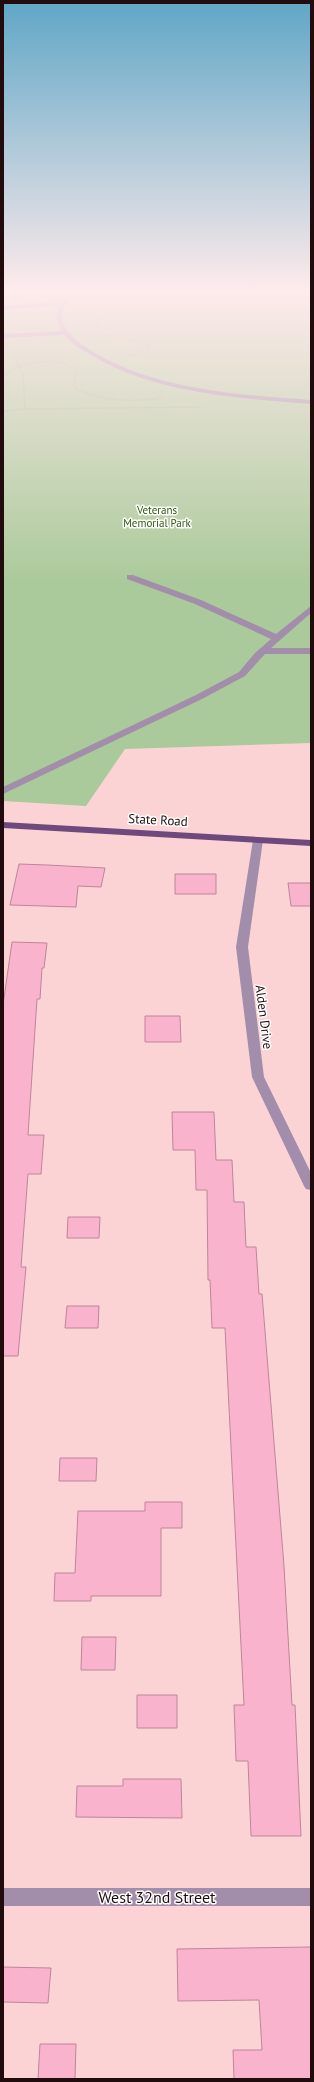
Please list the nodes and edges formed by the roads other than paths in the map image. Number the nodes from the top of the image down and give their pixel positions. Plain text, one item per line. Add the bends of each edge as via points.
1 (189, 386) edge
2 (311, 402) edge
3 (130, 577) dead end
4 (311, 609) edge
5 (277, 638) junction
6 (263, 651) junction
7 (311, 651) edge
8 (3, 792) edge
9 (3, 825) edge
10 (258, 840) junction
11 (311, 843) edge
12 (311, 1186) edge
13 (3, 1897) edge
14 (311, 1897) edge

1 - 2 street via 221,393
3 - 5 street via 198,602
4 - 5 street
5 - 6 street
6 - 7 street
6 - 8 street via 242,674
9 - 10 main road, State Road
10 - 11 main road, State Road
10 - 12 street, Alden Drive via 242,947 258,1077
13 - 14 street, West 32nd Street

